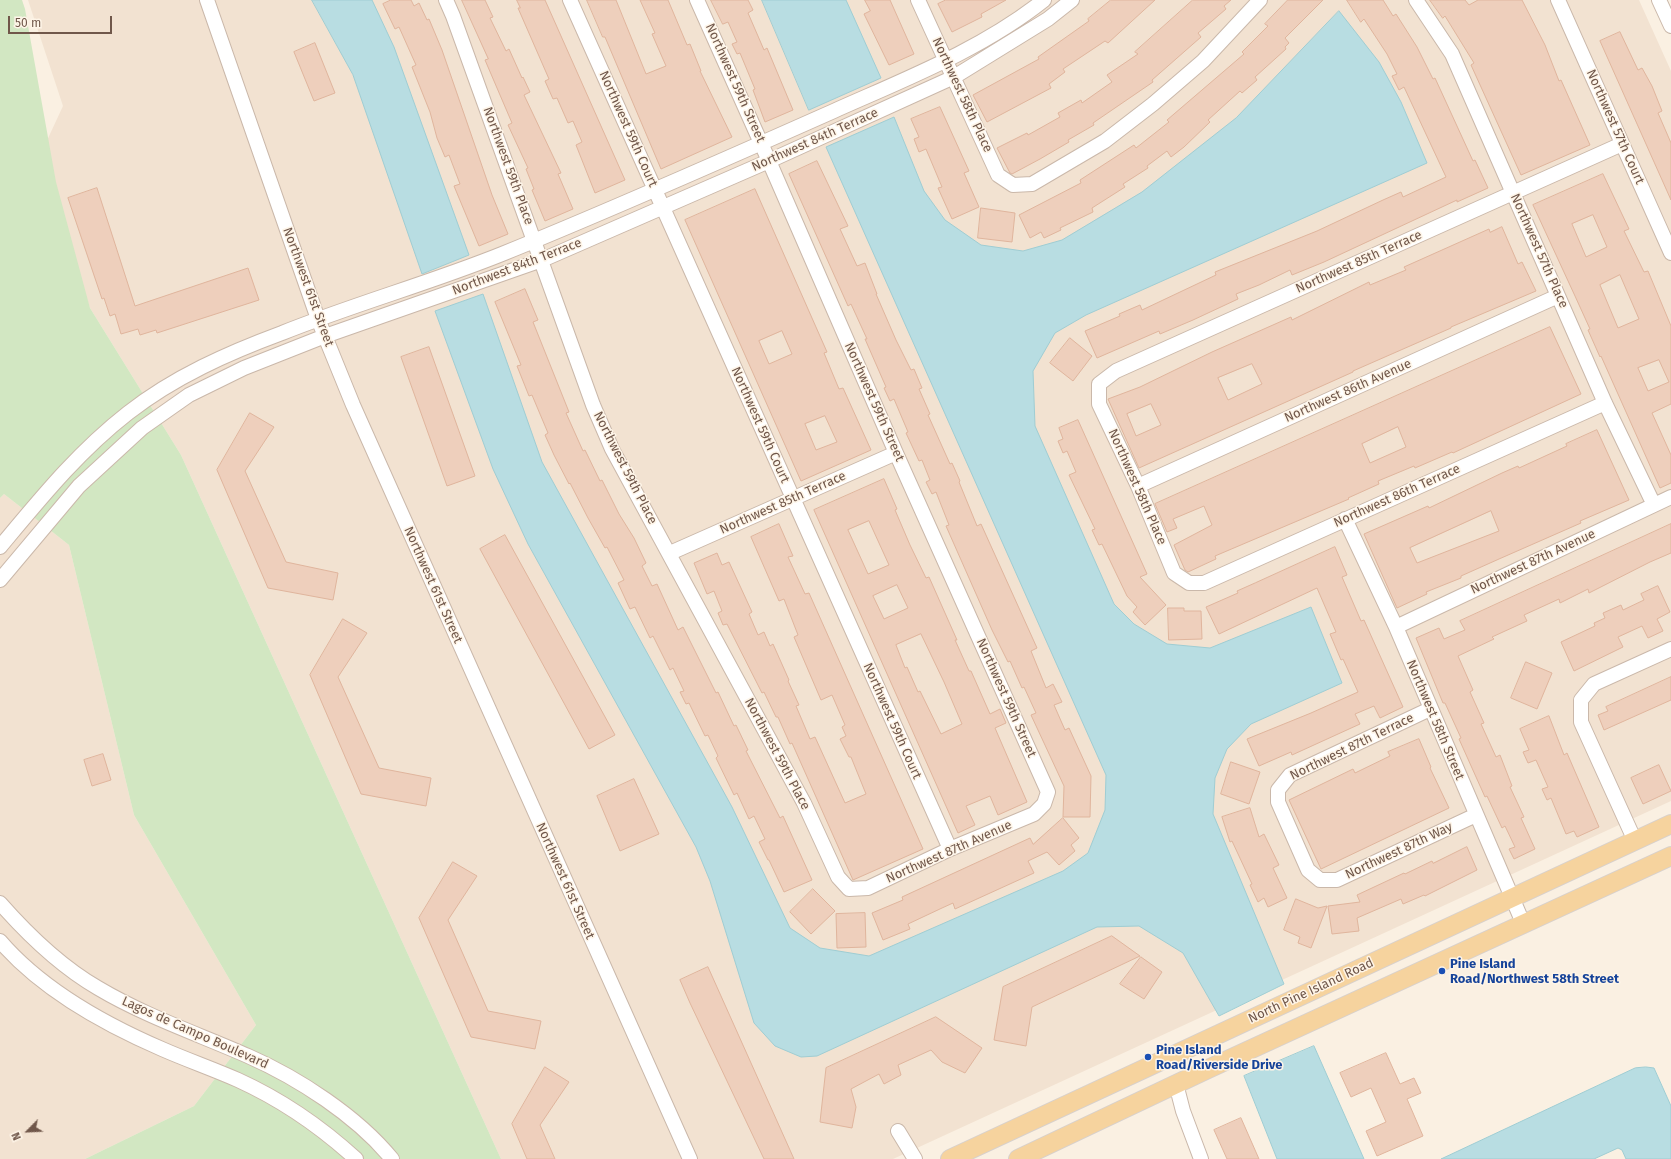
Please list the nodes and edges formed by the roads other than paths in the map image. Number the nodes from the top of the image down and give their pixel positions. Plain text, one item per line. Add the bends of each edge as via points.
1 (207, 0) edge
2 (446, 0) edge
3 (570, 0) edge
4 (697, 0) edge
5 (918, 0) edge
6 (1044, 0) edge
7 (1072, 0) edge
8 (1260, 0) edge
9 (1416, 0) edge
10 (1558, 0) edge
11 (1660, 0) edge
12 (1671, 26) edge
13 (946, 60) junction
14 (954, 77) junction
15 (762, 143) junction
16 (1622, 144) junction
17 (770, 161) junction
18 (655, 190) junction
19 (1514, 193) junction
20 (662, 206) junction
21 (535, 240) junction
22 (1671, 253) edge
23 (542, 260) junction
24 (1558, 296) junction
25 (318, 318) junction
26 (325, 336) junction
27 (1099, 384) joint
28 (1605, 403) junction
29 (896, 453) junction
30 (1138, 486) junction
31 (1671, 497) edge
32 (792, 499) junction
33 (1654, 505) junction
34 (1345, 519) junction
35 (0, 547) edge
36 (670, 553) junction
37 (0, 580) edge
38 (1189, 583) joint
39 (1396, 627) junction
40 (1671, 649) edge
41 (1430, 709) junction
42 (1044, 804) joint
43 (1476, 815) junction
44 (1671, 824) edge
45 (1635, 841) junction
46 (950, 849) junction
47 (1671, 856) edge
48 (1320, 880) joint
49 (849, 889) joint
50 (1511, 898) junction
51 (0, 903) edge
52 (1523, 923) junction
53 (0, 941) edge
54 (1176, 1084) junction
55 (898, 1131) dead end
56 (356, 1159) edge
57 (392, 1159) edge
58 (690, 1159) edge
59 (915, 1159) edge
60 (950, 1159) edge
61 (1018, 1159) edge
62 (1201, 1159) edge

1 - 25 street, Northwest 61st Street
2 - 21 street, Northwest 59th Place
3 - 18 street, Northwest 59th Court
4 - 15 street, Northwest 59th Street
5 - 13 street, Northwest 58th Place
6 - 13 street, Northwest 84th Terrace via 994,34
7 - 14 street, Northwest 84th Terrace via 1048,19
8 - 14 street, Northwest 58th Place via 1203,61 1153,104 1105,141 1032,184 1013,185 998,175
9 - 19 street, Northwest 57th Place via 1452,54
10 - 16 street, Northwest 57th Court
11 - 12 street
13 - 14 street, Northwest 58th Place
13 - 15 street, Northwest 84th Terrace
14 - 17 street, Northwest 84th Terrace
15 - 17 street, Northwest 59th Street
15 - 18 street, Northwest 84th Terrace
16 - 19 street, Northwest 85th Terrace
16 - 22 street, Northwest 57th Court
17 - 20 street, Northwest 84th Terrace
17 - 29 street, Northwest 59th Street
18 - 20 street, Northwest 59th Court
18 - 21 street, Northwest 84th Terrace
19 - 24 street, Northwest 57th Place
19 - 27 street, Northwest 85th Terrace via 1116,371
20 - 23 street, Northwest 84th Terrace
20 - 32 street, Northwest 59th Court
21 - 23 street, Northwest 59th Place
21 - 25 street, Northwest 84th Terrace
23 - 26 street, Northwest 84th Terrace
23 - 36 street, Northwest 59th Place via 593,406 612,449
24 - 28 street, Northwest 57th Place
24 - 30 street, Northwest 86th Avenue
25 - 26 street, Northwest 61st Street
25 - 35 street, Northwest 84th Terrace via 235,351 178,380 129,412 64,471
26 - 37 street, Northwest 84th Terrace via 244,368 196,391 142,428 79,486
26 - 58 street, Northwest 61st Street via 359,420
27 - 30 street, Northwest 58th Place via 1099,404
28 - 33 street, Northwest 57th Place
28 - 34 street, Northwest 86th Terrace
29 - 32 street, Northwest 85th Terrace
29 - 42 street, Northwest 59th Street via 1048,792
30 - 38 street, Northwest 58th Place via 1174,573
31 - 33 street, Northwest 87th Avenue
32 - 36 street, Northwest 85th Terrace
32 - 46 street, Northwest 59th Court
33 - 39 street, Northwest 87th Avenue
34 - 38 street, Northwest 86th Terrace via 1204,583
34 - 39 street, Northwest 58th Street
36 - 49 street, Northwest 59th Place via 804,803 838,877
39 - 41 street, Northwest 58th Street
40 - 45 street via 1594,684 1581,700 1581,722
41 - 43 street, Northwest 58th Street
41 - 48 street, Northwest 87th Terrace via 1290,775 1278,790 1278,802 1308,870
42 - 46 street, Northwest 87th Avenue via 1034,814
43 - 48 street, Northwest 87th Way via 1337,880
43 - 50 street, Northwest 58th Street
44 - 45 main road, North Pine Island Road
45 - 50 main road, North Pine Island Road
46 - 49 street, Northwest 87th Avenue via 868,888
47 - 52 main road, North Pine Island Road
50 - 52 street, Northwest 58th Street
50 - 60 main road, North Pine Island Road
51 - 57 street, Lagos de Campo Boulevard via 26,934 98,989 171,1024 249,1056 298,1082 344,1113 380,1144
52 - 54 main road, North Pine Island Road
53 - 56 street, Lagos de Campo Boulevard via 50,986 88,1012 162,1049 239,1080 287,1106 328,1133
54 - 61 main road, North Pine Island Road
54 - 62 street
55 - 59 street

